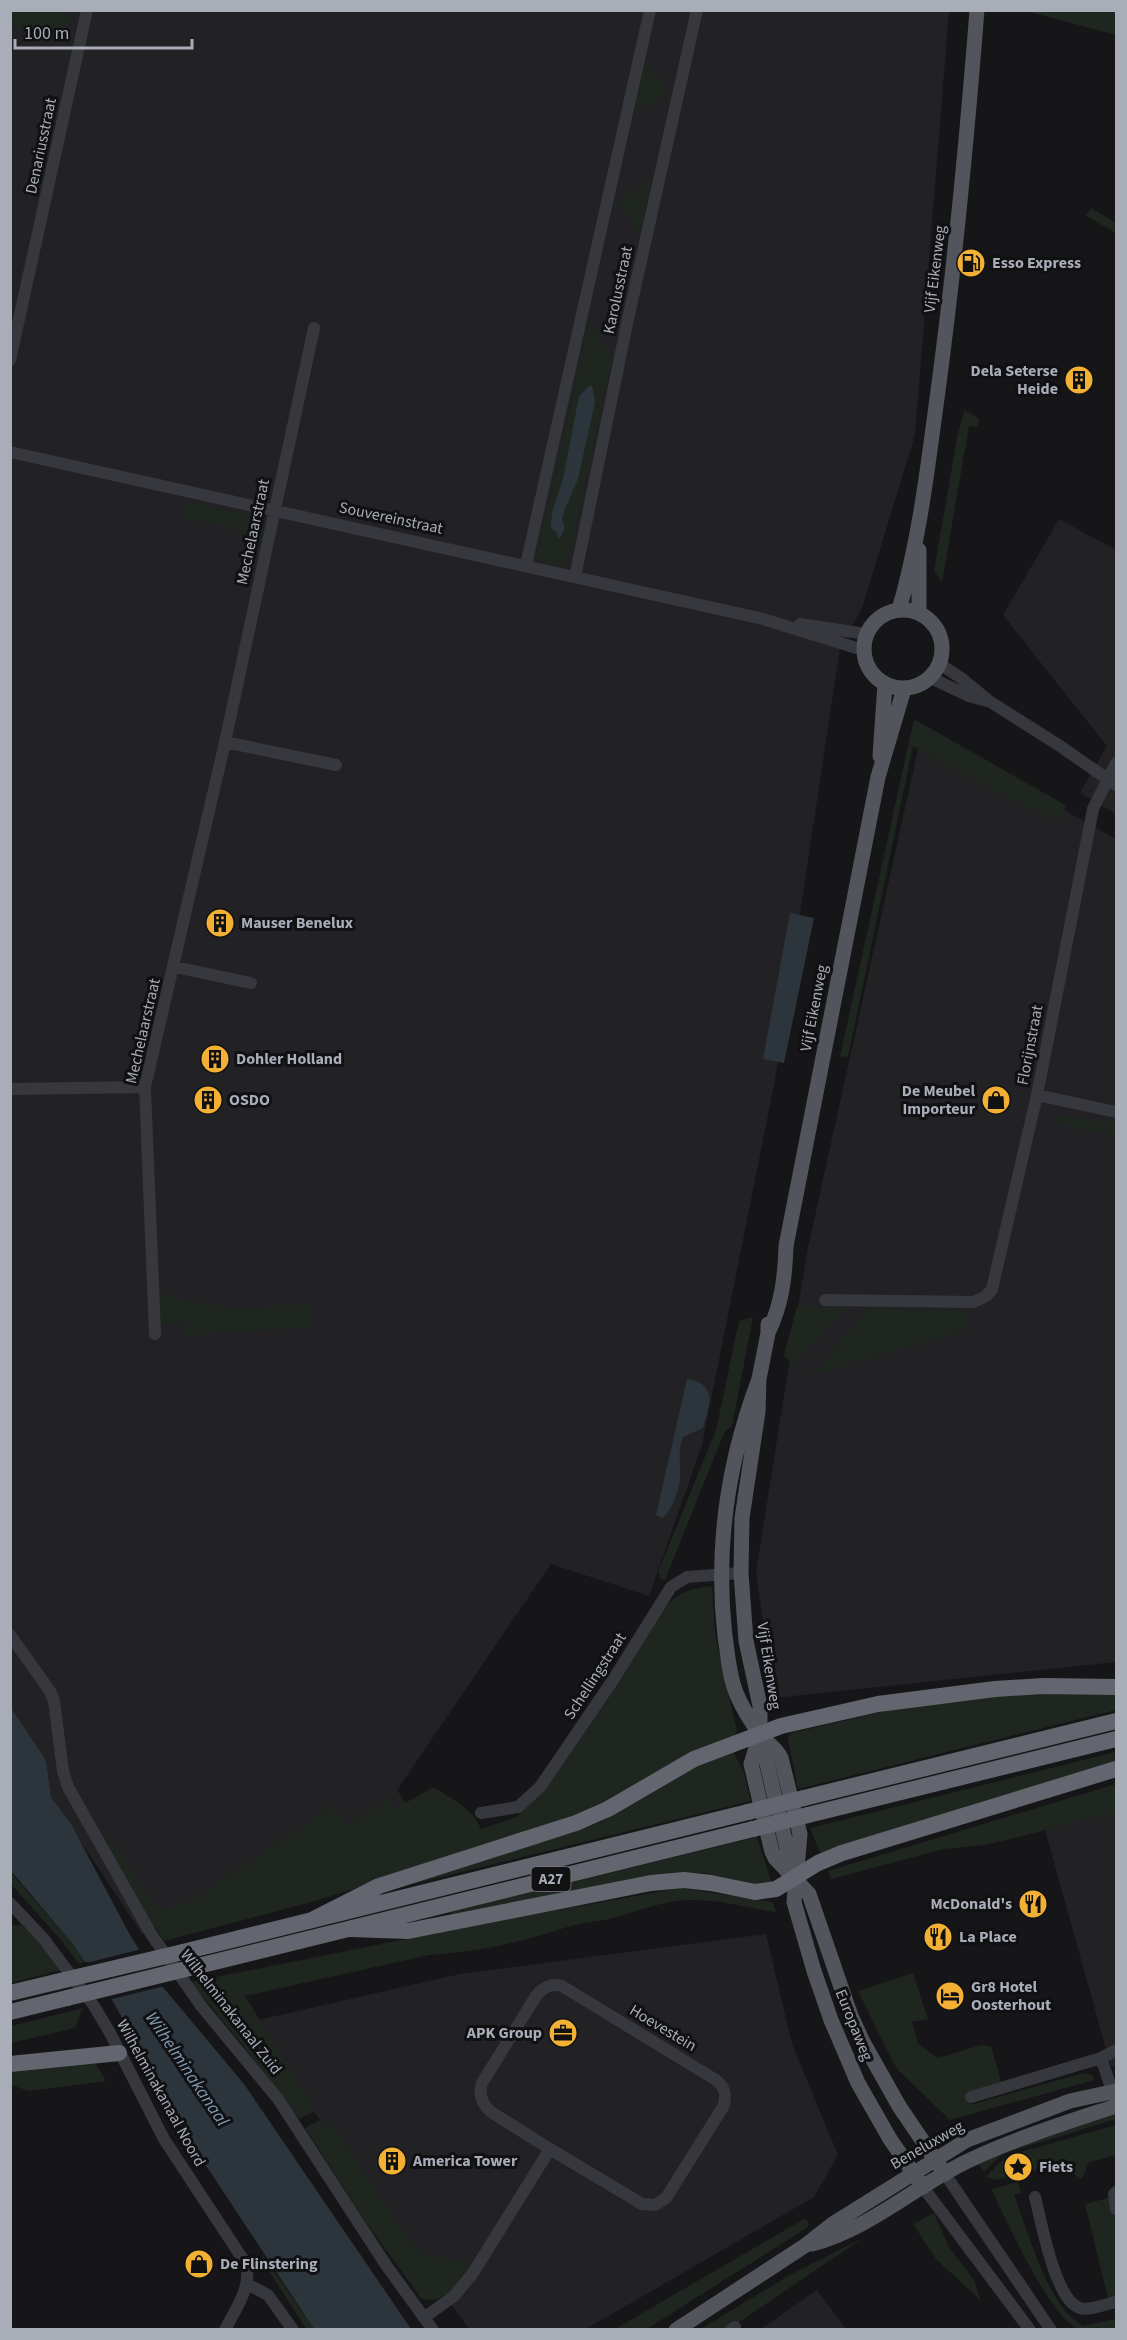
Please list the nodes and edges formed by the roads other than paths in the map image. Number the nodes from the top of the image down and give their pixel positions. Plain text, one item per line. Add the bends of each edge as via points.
1 (87, 10) edge
2 (650, 10) edge
3 (697, 10) edge
4 (977, 10) edge
5 (314, 328) dead end
6 (10, 360) edge
7 (10, 452) edge
8 (275, 510) junction
9 (919, 530) junction
10 (526, 565) junction
11 (575, 577) junction
12 (898, 610) junction
13 (919, 613) junction
14 (763, 619) junction
15 (866, 634) junction
16 (863, 650) junction
17 (940, 664) junction
18 (931, 678) junction
19 (885, 684) junction
20 (904, 689) junction
21 (988, 701) junction
22 (225, 742) junction
23 (1116, 763) edge
24 (336, 765) dead end
25 (878, 777) junction
26 (1112, 782) edge
27 (175, 967) junction
28 (251, 983) dead end
29 (145, 1087) junction
30 (10, 1089) edge
31 (1037, 1095) junction
32 (1116, 1112) edge
33 (825, 1300) dead end
34 (155, 1334) dead end
35 (759, 1379) junction
36 (741, 1573) junction
37 (721, 1575) junction
38 (10, 1635) edge
39 (1116, 1687) edge
40 (1116, 1721) edge
41 (760, 1735) junction
42 (1116, 1739) edge
43 (1116, 1769) edge
44 (481, 1813) dead end
45 (795, 1877) junction
46 (10, 1902) edge
47 (312, 1920) junction
48 (350, 1929) junction
49 (10, 1993) edge
50 (10, 2012) edge
51 (1116, 2050) edge
52 (119, 2053) junction
53 (1101, 2058) junction
54 (10, 2064) edge
55 (971, 2097) dead end
56 (1115, 2098) edge
57 (550, 2149) junction
58 (935, 2160) junction
59 (914, 2173) junction
60 (945, 2175) junction
61 (923, 2187) junction
62 (1115, 2193) edge
63 (1035, 2197) dead end
64 (1116, 2209) edge
65 (806, 2245) junction
66 (247, 2284) junction
67 (1116, 2302) edge
68 (425, 2317) junction
69 (225, 2330) edge
70 (293, 2330) edge
71 (433, 2330) edge
72 (676, 2330) edge
73 (1030, 2330) edge
74 (1051, 2330) edge

1 - 6 street, Denariusstraat
2 - 10 street, Karolusstraat
3 - 11 street, Karolusstraat
4 - 9 main road, Vijf Eikenweg via 966,159
5 - 8 street, Mechelaarstraat
7 - 8 street, Souvereinstraat
8 - 10 street, Souvereinstraat
8 - 22 street, Mechelaarstraat
9 - 12 main road, Vijf Eikenweg
9 - 13 main road, Vijf Eikenweg
10 - 11 street, Souvereinstraat
11 - 14 street, Souvereinstraat
12 - 13 main road
12 - 15 main road via 879,617
13 - 17 main road via 940,634
14 - 15 street, Souvereinstraat
14 - 16 street, Souvereinstraat
15 - 16 main road
16 - 19 main road via 870,670
17 - 18 main road
17 - 21 street
18 - 20 main road
18 - 21 street
19 - 20 main road
19 - 25 main road, Vijf Eikenweg
20 - 25 main road, Vijf Eikenweg
21 - 26 street
22 - 24 street
22 - 27 street, Mechelaarstraat
23 - 26 street, Florijnstraat
25 - 35 main road, Vijf Eikenweg via 786,1246 768,1312
26 - 31 street, Florijnstraat via 1093,809
27 - 28 street
27 - 29 street, Mechelaarstraat
29 - 30 street
29 - 34 street, Mechelaarstraat
31 - 32 street
31 - 33 street, Florijnstraat via 992,1289 986,1296 974,1302
35 - 36 main road, Vijf Eikenweg via 758,1412 742,1518
35 - 37 main road, Vijf Eikenweg via 724,1512
36 - 37 street, Schellingstraat
36 - 41 main road, Vijf Eikenweg via 746,1641 760,1706
37 - 41 main road, Vijf Eikenweg via 728,1657 736,1695
37 - 44 street, Schellingstraat via 687,1577 671,1587 540,1787 518,1807
38 - 68 street, Wilhelminakanaal Zuid via 54,1701 68,1787 151,1934 202,2007 291,2118 386,2265
39 - 41 highway, A27 via 995,1689 887,1703 789,1724
40 - 47 highway, A27, bridge
41 - 45 main road, Europaweg via 778,1753 800,1834
41 - 45 main road, Europaweg via 751,1764 756,1789 775,1858
41 - 47 highway, A27 via 694,1759 576,1823 378,1887
42 - 48 highway, A27, bridge
43 - 45 highway, A27 via 842,1853
45 - 48 highway, A27 via 776,1889 755,1892 711,1882 651,1883 408,1931
45 - 58 main road, Europaweg via 809,1894 851,2016 878,2073
45 - 59 main road, Europaweg via 794,1902 843,2051 890,2139
46 - 52 street, Wilhelminakanaal Noord via 43,1938 94,2006
47 - 49 highway, A27, bridge
48 - 50 highway, A27, bridge
51 - 53 street
52 - 54 highway
52 - 66 street, Wilhelminakanaal Noord via 173,2154 246,2264
53 - 55 street
53 - 56 street
56 - 58 main road, Beneluxweg via 1070,2101 967,2140
56 - 60 main road, Beneluxweg via 969,2160
57 - 57 street, Hoevestein via 491,2112 480,2091 536,1996 546,1987 562,1986 716,2080 726,2094 723,2107 666,2198 655,2205 642,2204
57 - 68 street via 473,2273 454,2296
58 - 59 main road, Beneluxweg
58 - 60 main road, Europaweg
59 - 61 main road, Europaweg
59 - 65 main road, Beneluxweg
60 - 61 main road, Beneluxweg
60 - 74 street
61 - 65 main road, Beneluxweg via 830,2239
61 - 73 street
62 - 64 street
63 - 67 street via 1055,2277 1073,2306 1082,2309
65 - 72 main road, Beneluxweg
66 - 69 street
66 - 70 street via 268,2295
68 - 71 street, Wilhelminakanaal Zuid

